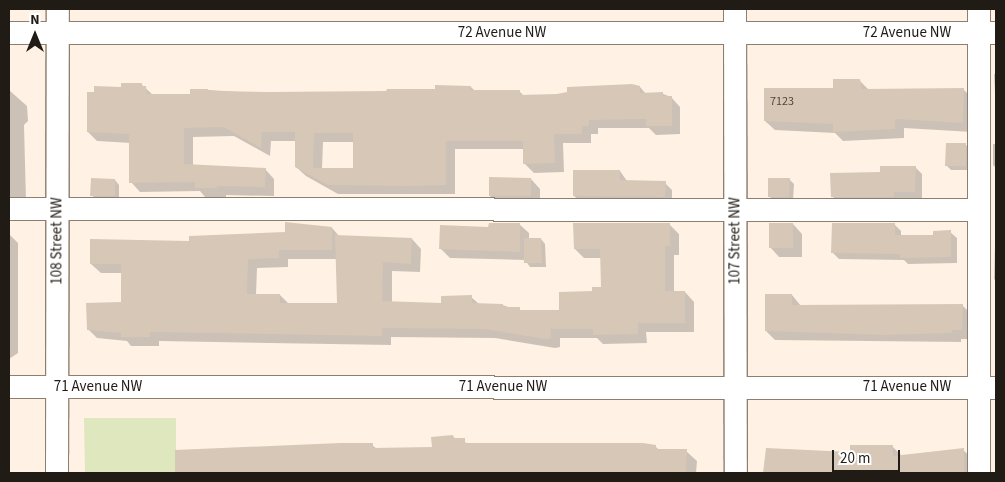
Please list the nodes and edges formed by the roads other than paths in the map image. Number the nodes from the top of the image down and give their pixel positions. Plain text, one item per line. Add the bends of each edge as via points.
1 (58, 9) edge
2 (735, 9) edge
3 (979, 9) edge
4 (9, 33) edge
5 (58, 33) junction
6 (735, 33) junction
7 (988, 33) edge
8 (57, 208) junction
9 (9, 209) edge
10 (734, 209) junction
11 (979, 210) junction
12 (736, 386) junction
13 (9, 387) edge
14 (57, 387) junction
15 (988, 388) edge
16 (57, 473) edge
17 (736, 473) edge
18 (980, 473) edge

1 - 5 street, 108 Street NW
2 - 6 street, 107 Street NW
3 - 7 street
4 - 5 street, 72 Avenue NW
5 - 6 street, 72 Avenue NW
5 - 8 street, 108 Street NW
6 - 7 street, 72 Avenue NW
6 - 10 street, 107 Street NW
7 - 11 street
8 - 9 street
8 - 10 street
8 - 14 street, 108 Street NW
10 - 11 street
10 - 12 street, 107 Street NW
11 - 15 street
12 - 14 street, 71 Avenue NW
12 - 15 street, 71 Avenue NW
12 - 17 street, 107 Street NW
13 - 14 street, 71 Avenue NW
14 - 16 street, 108 Street NW
15 - 18 street

